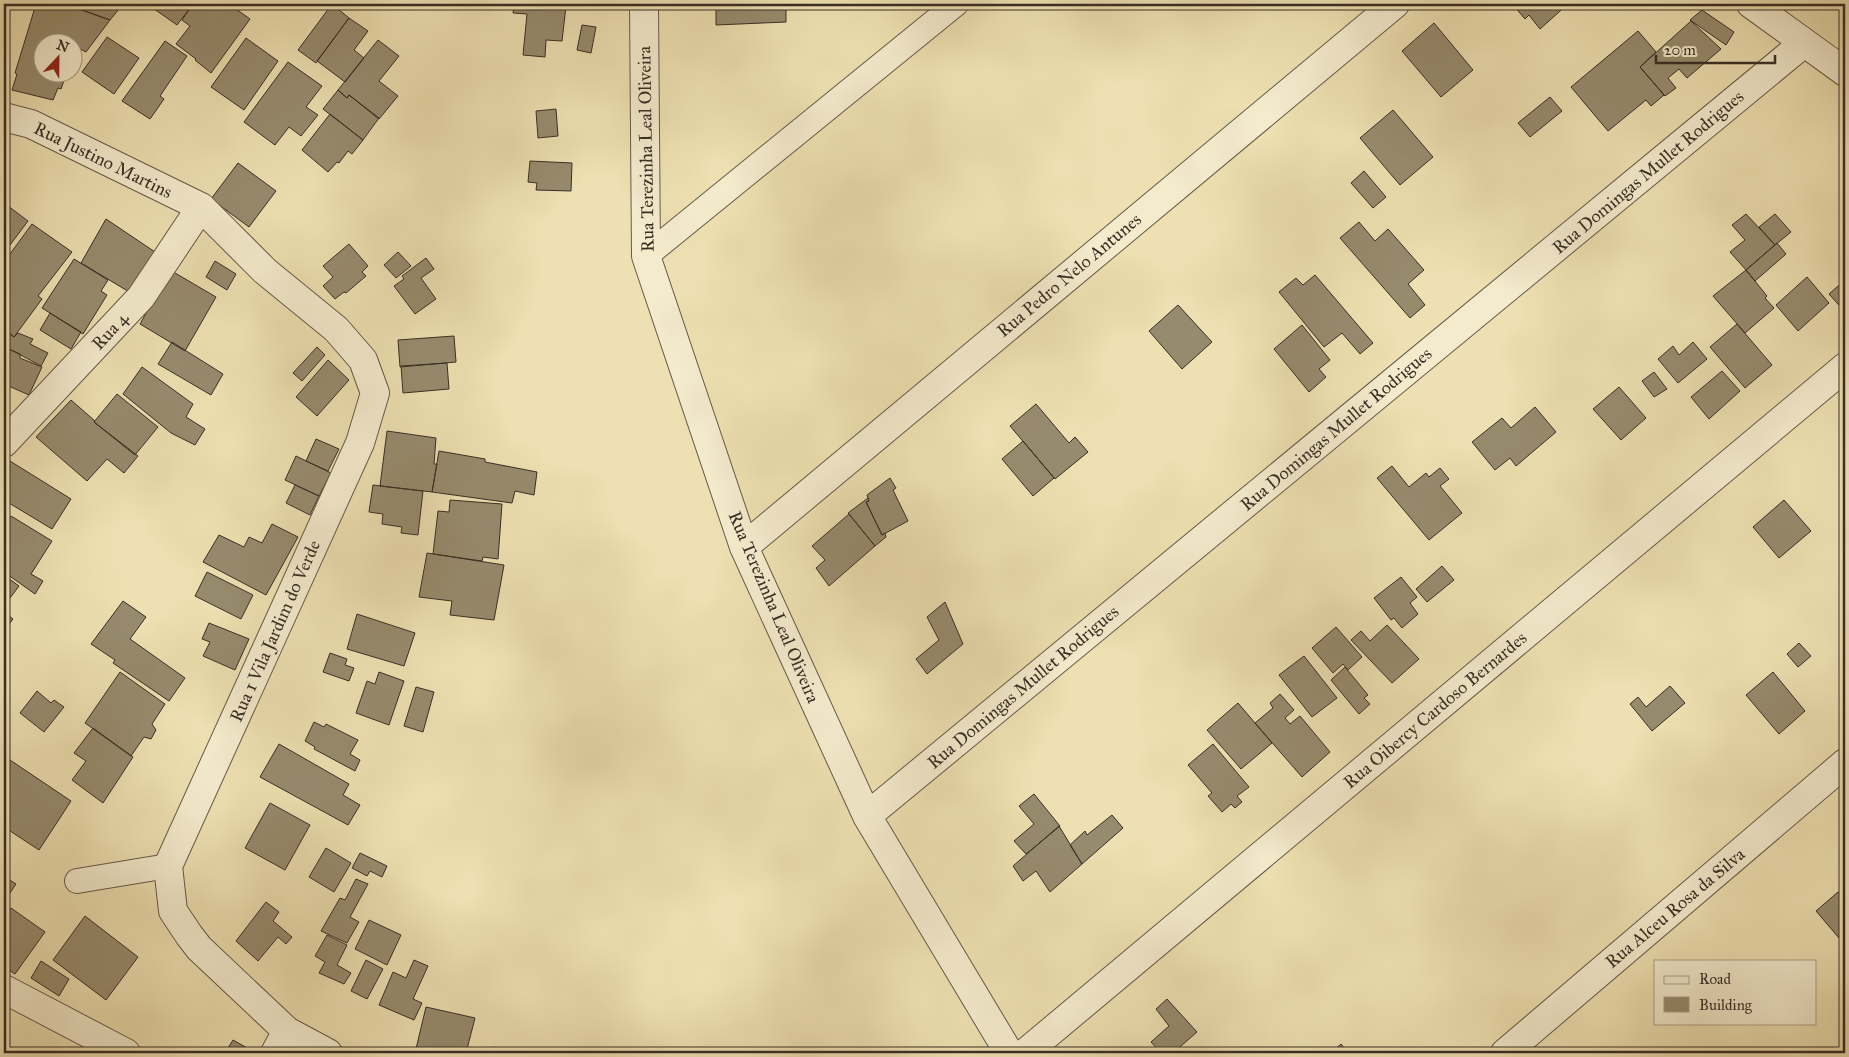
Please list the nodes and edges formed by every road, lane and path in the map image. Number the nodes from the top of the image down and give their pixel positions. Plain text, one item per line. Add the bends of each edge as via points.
1 (644, 4) edge
2 (956, 4) edge
3 (1395, 4) edge
4 (1751, 4) edge
5 (1804, 43) junction
6 (1845, 72) edge
7 (4, 117) edge
8 (201, 207) junction
9 (646, 256) junction
10 (1845, 367) edge
11 (4, 443) edge
12 (744, 547) junction
13 (1845, 763) edge
14 (867, 816) junction
15 (168, 866) junction
16 (77, 881) dead end
17 (4, 989) edge
18 (281, 1042) edge
19 (126, 1053) edge
20 (328, 1053) edge
21 (1009, 1053) edge
22 (1025, 1053) edge
23 (1505, 1053) edge

1 - 9 street, Rua Terezinha Leal Oliveira
2 - 9 lane
3 - 12 street, Rua Pedro Nelo Antunes
4 - 5 street
5 - 6 street
5 - 14 street, Rua Domingas Mullet Rodrigues
7 - 8 street, Rua Justino Martins via 31,124
8 - 11 street, Rua 4 via 141,297
8 - 15 street, Rua 1 Vila Jardim do Verde via 265,271 336,329 363,360 375,393 360,443
9 - 12 street, Rua Terezinha Leal Oliveira
10 - 22 street, Rua Oibercy Cardoso Bernardes
12 - 14 street, Rua Terezinha Leal Oliveira
13 - 23 street, Rua Alceu Rosa da Silva
14 - 21 street, Rua Terezinha Leal Oliveira
15 - 16 lane
15 - 18 street via 173,911 188,935
17 - 19 street
18 - 20 street

